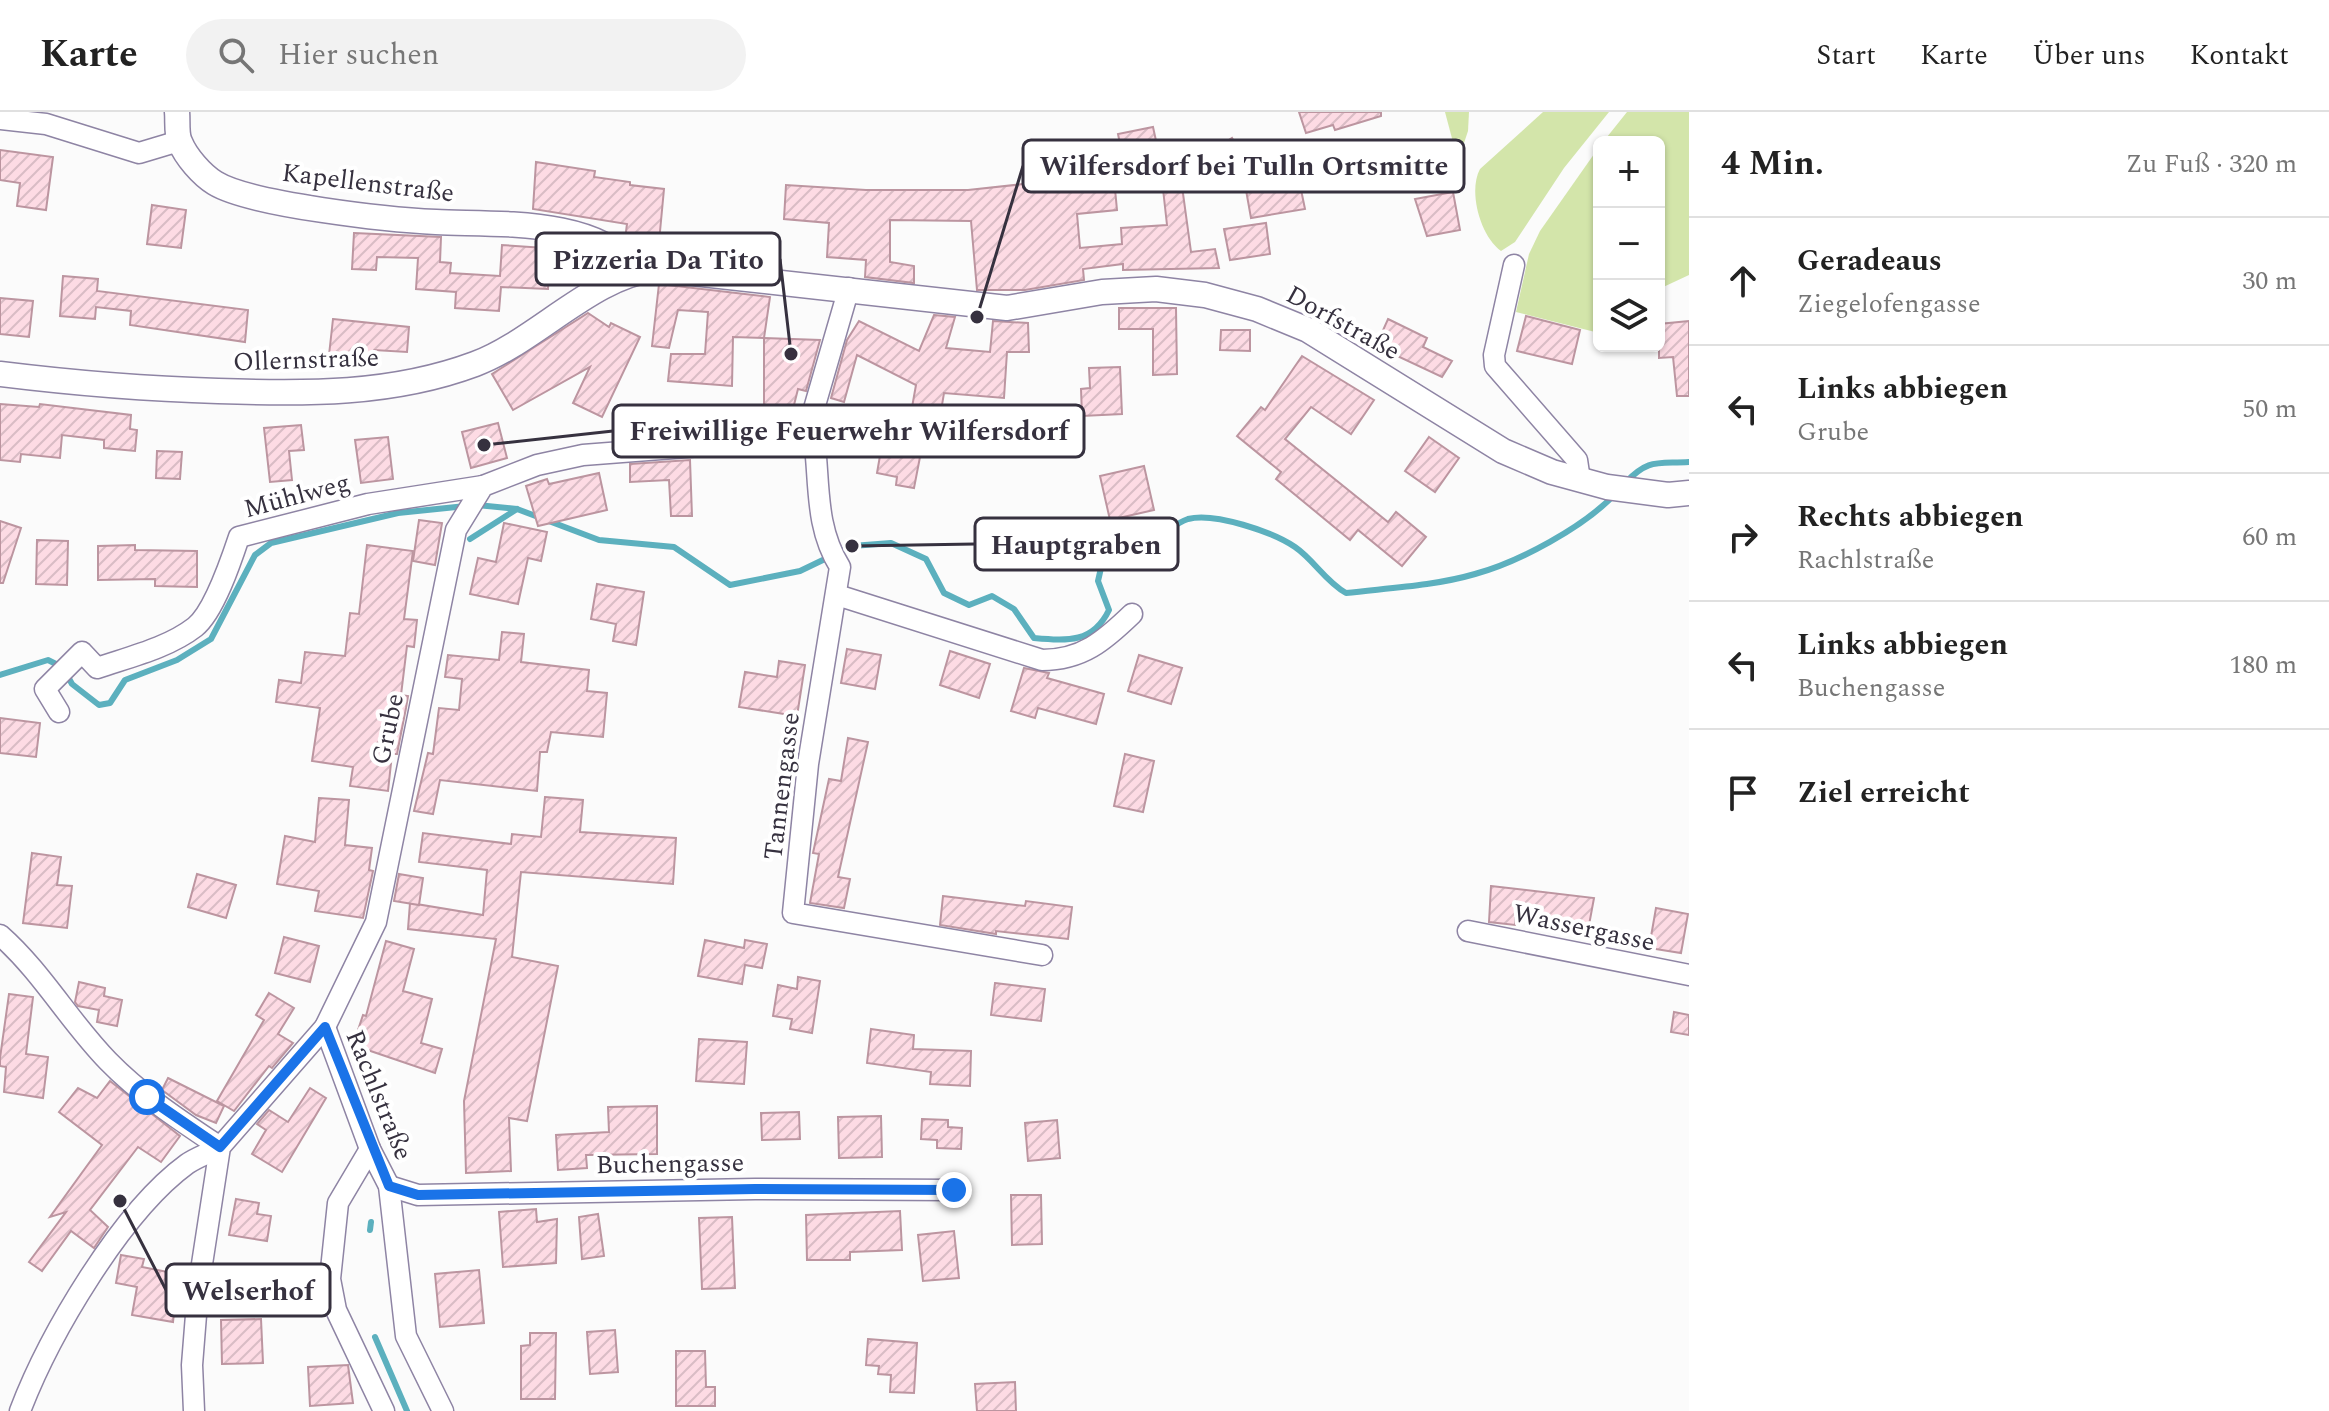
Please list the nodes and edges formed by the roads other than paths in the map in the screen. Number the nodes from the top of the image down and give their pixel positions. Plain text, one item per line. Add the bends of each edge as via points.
1 (177, 112) edge
2 (0, 119) edge
3 (179, 141) junction
4 (1514, 265) dead end
5 (635, 272) junction
6 (849, 288) junction
7 (0, 374) edge
8 (811, 419) junction
9 (1580, 480) junction
10 (479, 492) junction
11 (1678, 494) edge
12 (837, 595) junction
13 (1132, 614) dead end
14 (59, 712) dead end
15 (1468, 931) dead end
16 (0, 935) edge
17 (1042, 955) dead end
18 (1689, 975) edge
19 (325, 1027) junction
20 (220, 1147) junction
21 (370, 1149) junction
22 (389, 1186) junction
23 (954, 1190) dead end
24 (20, 1411) edge
25 (194, 1411) edge
26 (384, 1411) edge
27 (443, 1411) edge

1 - 3 street
2 - 3 street via 46,124 139,153
3 - 5 street, Kapellenstraße via 196,167 216,184 261,198 388,219 526,224 607,247
4 - 9 street via 1495,366 1577,460
5 - 6 street, Dorfstraße via 668,269
5 - 7 street, Ollernstraße via 503,351 416,382 297,394 114,388
6 - 8 street
6 - 9 street, Dorfstraße via 1007,308 1156,289 1227,301 1308,330 1503,451
8 - 10 street via 739,443 583,455 537,465
8 - 12 street, Tannengasse via 825,544 840,567
9 - 11 street, Dorfstraße
10 - 14 street, Mühlweg via 368,504 239,537 226,574 197,625 162,645 97,668 82,652 45,689
10 - 19 street, Grube via 456,530 376,922
12 - 13 street via 1042,660 1063,660 1096,648
12 - 17 street, Tannengasse via 808,764 793,913
15 - 18 street, Wassergasse
16 - 20 street via 107,1060 147,1097
19 - 20 street, Grube
19 - 21 street, Rachlstraße
20 - 24 street via 188,1163 147,1203 81,1290
20 - 25 street via 198,1290
21 - 22 street, Rachlstraße
21 - 26 street via 338,1203 330,1279 336,1310
22 - 23 street, Buchengasse via 418,1195
22 - 27 street, Rachlstraße via 406,1336

